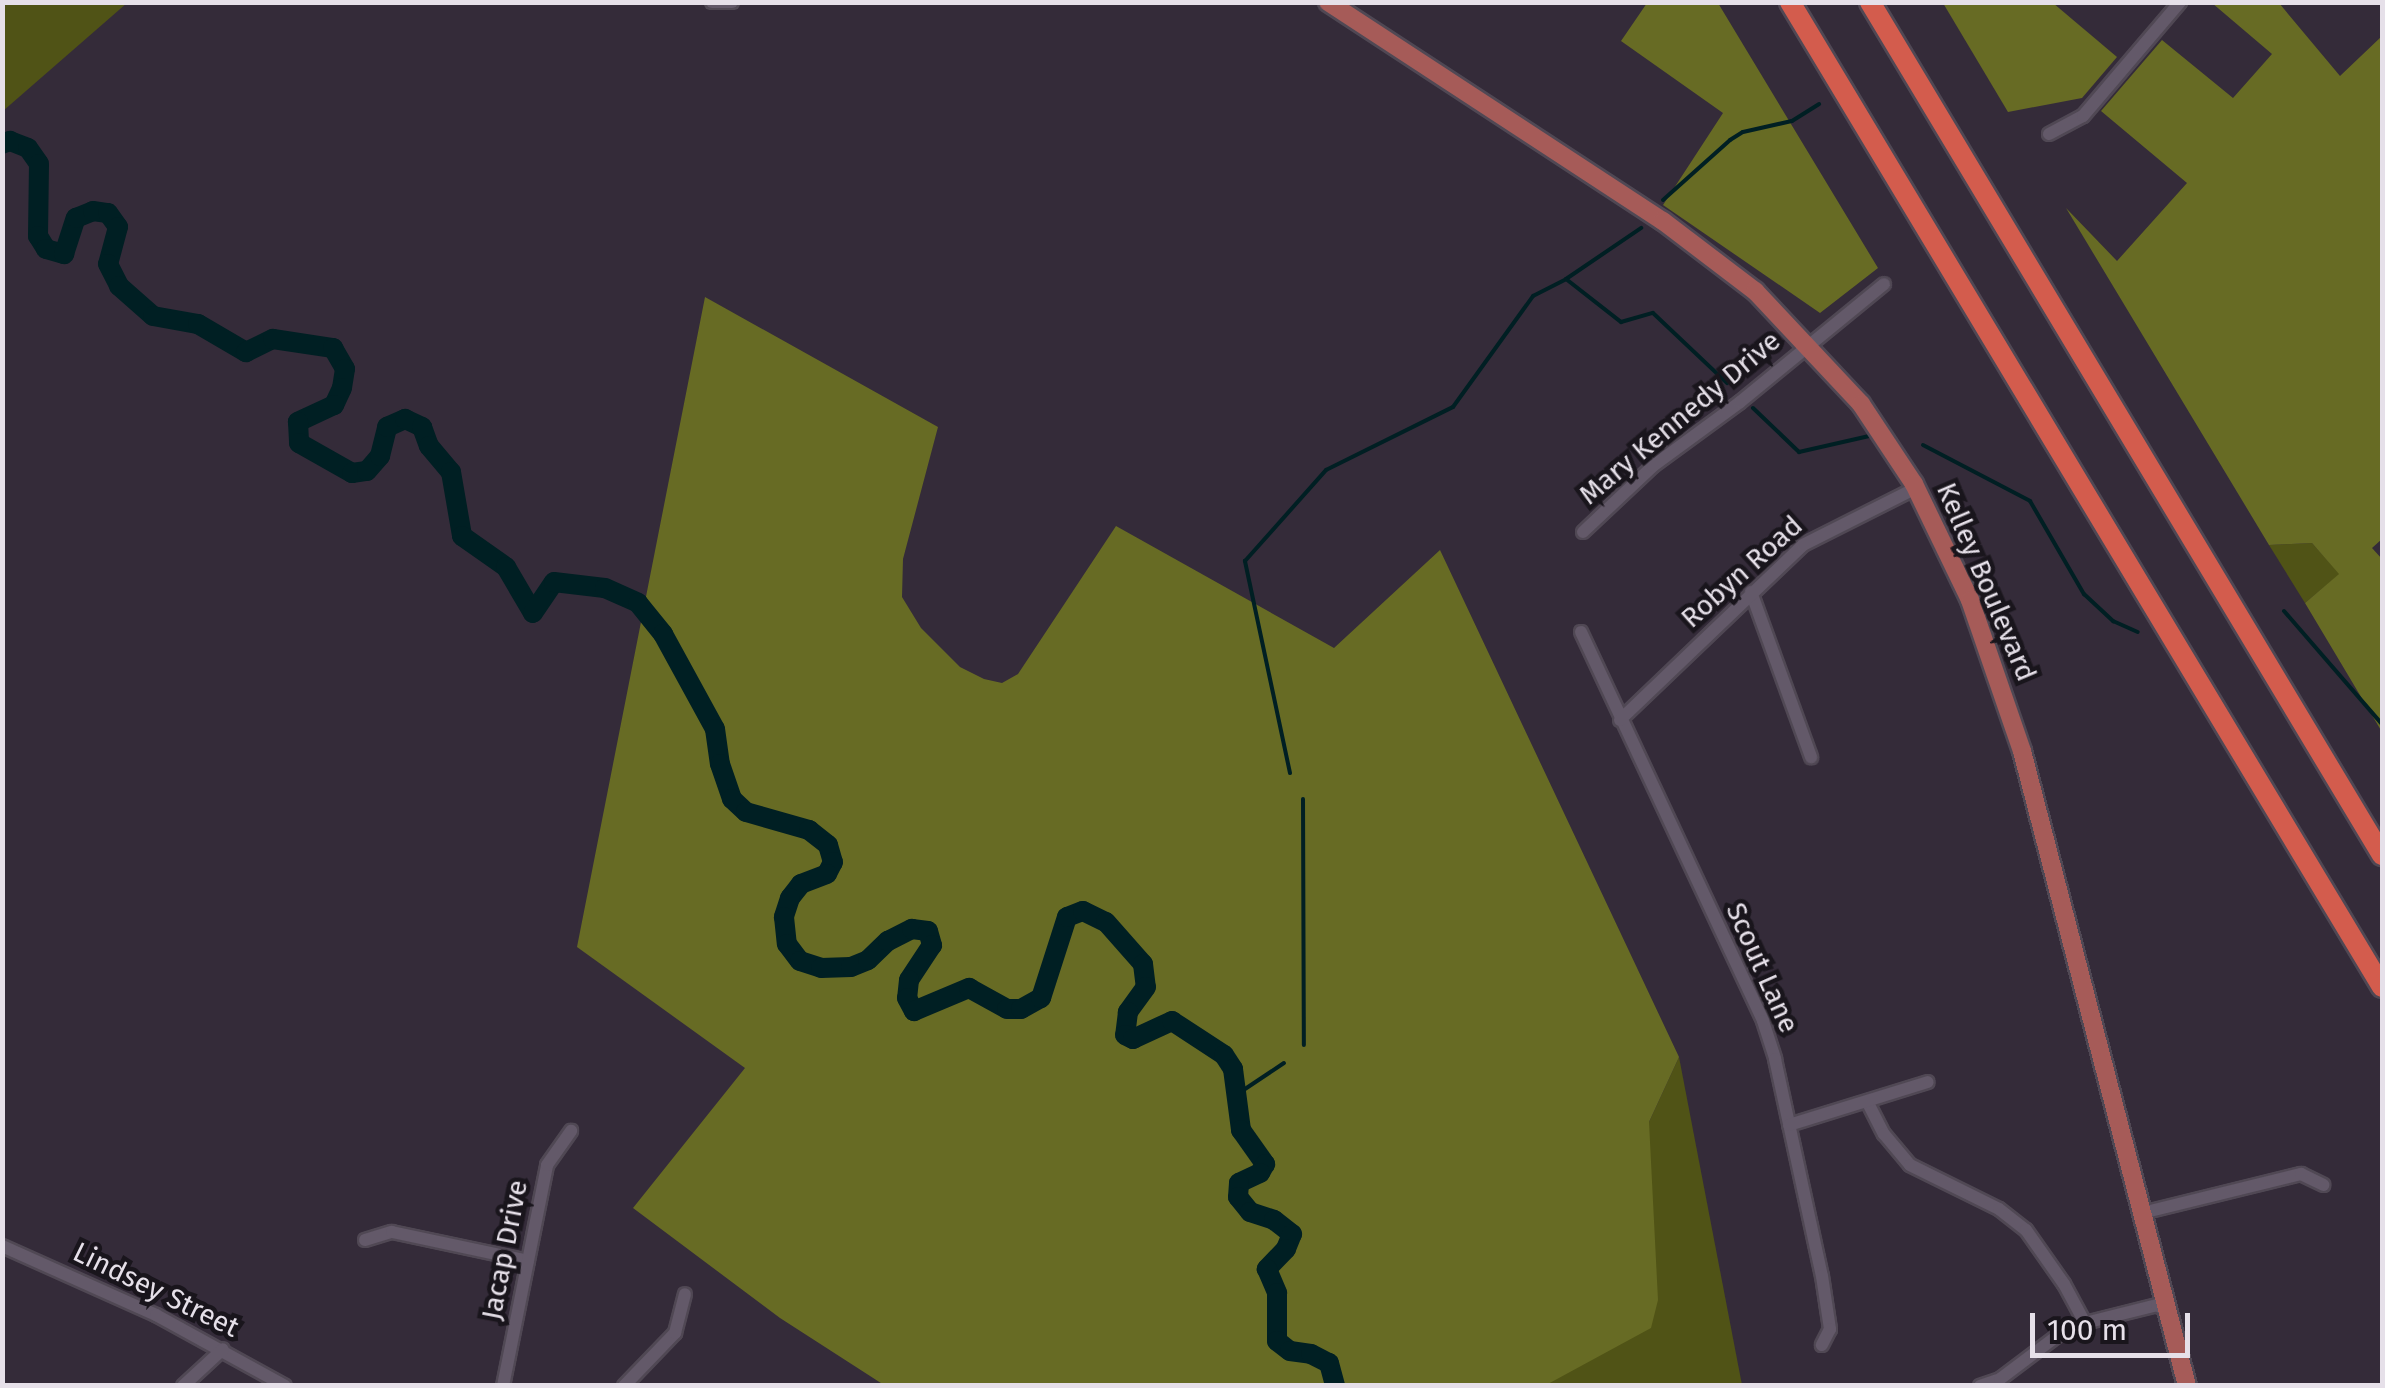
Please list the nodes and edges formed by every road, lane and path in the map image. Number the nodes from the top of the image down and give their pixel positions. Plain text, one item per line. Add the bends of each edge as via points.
1 (712, 2) edge
2 (732, 2) edge
3 (1328, 2) edge
4 (1790, 2) edge
5 (1870, 2) edge
6 (2180, 2) edge
7 (2049, 134) dead end
8 (1884, 284) dead end
9 (1808, 342) junction
10 (1916, 488) junction
11 (1584, 532) dead end
12 (1751, 592) junction
13 (1581, 632) dead end
14 (1620, 720) junction
15 (1812, 757) dead end
16 (2382, 855) edge
17 (2382, 987) edge
18 (1928, 1082) dead end
19 (1868, 1103) junction
20 (1789, 1125) junction
21 (571, 1131) dead end
22 (2324, 1185) dead end
23 (2142, 1213) junction
24 (365, 1240) dead end
25 (2, 1246) edge
26 (528, 1261) junction
27 (686, 1294) dead end
28 (2168, 1312) junction
29 (2085, 1323) junction
30 (1822, 1345) dead end
31 (223, 1348) junction
32 (183, 1386) edge
33 (285, 1386) edge
34 (503, 1386) edge
35 (624, 1386) edge
36 (1980, 1386) edge
37 (2187, 1386) edge

1 - 2 street
3 - 9 main road, Kelley Boulevard via 1663,220
4 - 17 highway
5 - 16 highway
6 - 7 street via 2083,116
8 - 9 street, Mary Kennedy Drive
9 - 10 main road, Kelley Boulevard via 1861,404
9 - 11 street, Mary Kennedy Drive via 1652,466
10 - 12 street, Robyn Road via 1818,534
10 - 23 main road, Kelley Boulevard via 1970,600 2012,716
12 - 14 street, Robyn Road
12 - 15 street
13 - 14 street, Scout Lane
14 - 20 street, Scout Lane via 1763,1021
18 - 19 street
19 - 20 street
19 - 29 street via 1910,1164 2026,1230
20 - 30 street, Scout Lane via 1830,1329
21 - 26 street, Jacap Drive via 550,1158
22 - 23 street via 2301,1174
23 - 28 main road, Kelley Boulevard
24 - 26 street via 392,1232
25 - 31 street, Lindsey Street
26 - 34 street, Jacap Drive
27 - 35 street via 674,1332
28 - 29 street via 2157,1305
28 - 37 main road, Kelley Boulevard
29 - 36 street
31 - 32 street
31 - 33 street, Lindsey Street

